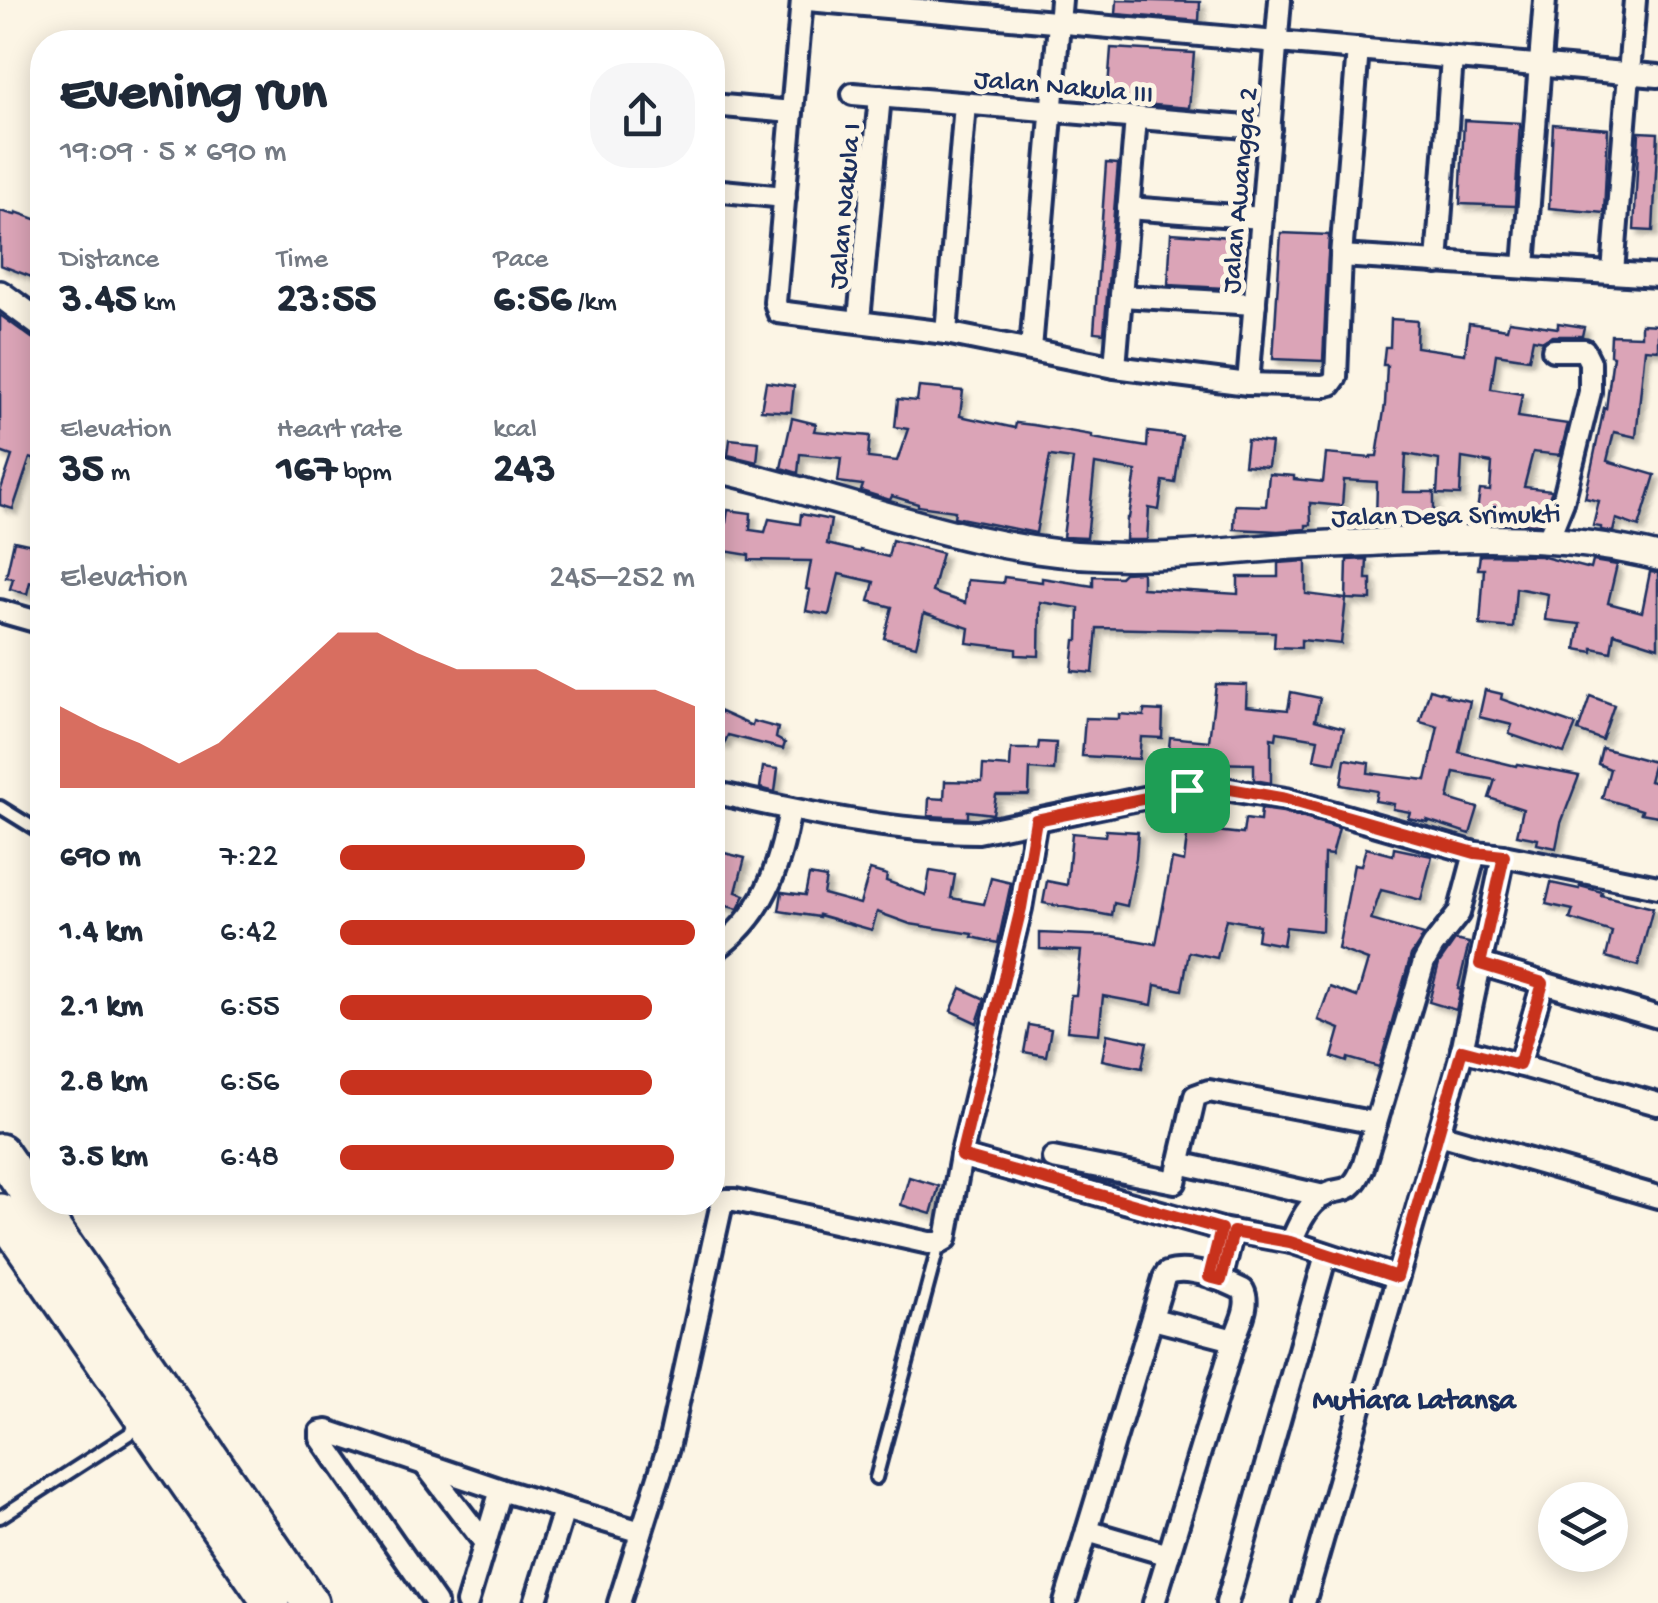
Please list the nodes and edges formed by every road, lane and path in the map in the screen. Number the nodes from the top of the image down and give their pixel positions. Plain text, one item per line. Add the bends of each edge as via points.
1 (805, 0) edge
2 (1061, 0) edge
3 (1280, 0) edge
4 (1544, 0) edge
5 (1635, 0) edge
6 (892, 4) edge
7 (975, 7) edge
8 (1059, 22) junction
9 (1277, 42) junction
10 (1358, 49) junction
11 (1452, 58) junction
12 (1540, 65) junction
13 (1629, 74) junction
14 (1658, 76) edge
15 (853, 94) dead end
16 (880, 96) junction
17 (965, 104) junction
18 (725, 106) edge
19 (1051, 110) junction
20 (792, 112) junction
21 (1136, 118) junction
22 (1270, 128) junction
23 (725, 191) edge
24 (785, 196) junction
25 (1128, 208) junction
26 (1262, 218) junction
27 (1341, 256) junction
28 (1437, 263) junction
29 (1524, 266) junction
30 (1613, 272) junction
31 (1658, 276) edge
32 (0, 294) edge
33 (1121, 296) junction
34 (1255, 304) junction
35 (30, 315) edge
36 (859, 320) junction
37 (946, 333) junction
38 (1031, 349) junction
39 (1553, 350) dead end
40 (1115, 367) junction
41 (1248, 384) junction
42 (725, 472) edge
43 (1548, 539) junction
44 (1658, 557) edge
45 (0, 611) edge
46 (30, 620) edge
47 (725, 795) edge
48 (0, 807) edge
49 (790, 808) junction
50 (1036, 820) junction
51 (30, 826) edge
52 (1475, 853) junction
53 (1504, 856) junction
54 (1658, 887) edge
55 (725, 941) edge
56 (1480, 964) junction
57 (1543, 983) junction
58 (1658, 1018) edge
59 (1462, 1050) junction
60 (1519, 1065) junction
61 (1658, 1104) edge
62 (1376, 1123) junction
63 (1439, 1134) junction
64 (0, 1152) edge
65 (961, 1156) junction
66 (1053, 1158) dead end
67 (1179, 1163) junction
68 (1324, 1196) junction
69 (1658, 1197) edge
70 (30, 1200) edge
71 (725, 1202) edge
72 (0, 1212) edge
73 (39, 1215) edge
74 (719, 1215) edge
75 (1227, 1230) junction
76 (939, 1242) junction
77 (1290, 1242) junction
78 (1326, 1255) junction
79 (1397, 1277) junction
80 (1215, 1279) junction
81 (1153, 1320) junction
82 (1234, 1340) junction
83 (146, 1422) junction
84 (424, 1464) junction
85 (201, 1473) junction
86 (876, 1478) dead end
87 (502, 1490) junction
88 (564, 1510) junction
89 (0, 1517) edge
90 (1088, 1531) junction
91 (641, 1532) junction
92 (485, 1543) junction
93 (1169, 1555) junction
94 (272, 1603) edge
95 (310, 1603) edge
96 (436, 1603) edge
97 (467, 1603) edge
98 (535, 1603) edge
99 (619, 1603) edge
100 (1065, 1603) edge
101 (1154, 1603) edge
102 (1226, 1603) edge
103 (1304, 1603) edge

1 - 6 street
1 - 20 street
2 - 8 street
3 - 9 street, Jalan Awangga 2
4 - 12 street
5 - 13 street
6 - 7 street
7 - 8 street
8 - 9 street
8 - 19 street
9 - 10 street
9 - 22 street, Jalan Awangga 2
10 - 11 street
10 - 27 street
11 - 12 street
11 - 28 street
12 - 13 street
12 - 29 street
13 - 14 street
13 - 30 street
15 - 16 street, Jalan Nakula III
16 - 17 street, Jalan Nakula III
16 - 36 street, Jalan Nakula I
17 - 19 street, Jalan Nakula III
17 - 37 street
18 - 20 street
19 - 21 street, Jalan Nakula III
19 - 38 street
20 - 24 street
21 - 22 street, Jalan Nakula III
21 - 25 street
22 - 26 street, Jalan Awangga 2
23 - 24 street
24 - 36 street via 778,312
25 - 26 street
25 - 33 street
26 - 34 street, Jalan Awangga 2
27 - 28 street
27 - 41 street via 1334,381
28 - 29 street
29 - 30 street
30 - 31 street
32 - 35 street
33 - 34 street
33 - 40 street
34 - 41 street, Jalan Awangga 2
36 - 37 street
37 - 38 street
38 - 40 street
39 - 43 street via 1584,350 1590,392
40 - 41 street
42 - 43 street, Jalan Desa Srimukti via 1050,552 1136,556
43 - 44 street, Jalan Desa Srimukti
45 - 46 street
47 - 49 street
48 - 51 lane
49 - 50 street via 953,832
49 - 55 street via 780,860 760,902
50 - 52 street via 1224,788
50 - 65 street
52 - 53 street
52 - 62 street via 1458,913 1424,962
53 - 54 street
53 - 56 street
56 - 57 street
56 - 59 street
57 - 58 street
57 - 60 street
59 - 60 street
59 - 63 street
60 - 61 street
62 - 67 street via 1209,1090 1195,1096
62 - 68 street via 1356,1184
63 - 69 street
63 - 79 street
64 - 70 highway
65 - 75 street
65 - 76 street via 948,1235
66 - 67 street via 1175,1182
67 - 68 street
68 - 77 street
71 - 76 street
72 - 83 highway
73 - 85 highway
74 - 91 street via 668,1448
75 - 77 street
75 - 80 street
76 - 86 lane
77 - 78 street
78 - 79 street
78 - 102 street
79 - 103 street
80 - 81 street via 1168,1273
80 - 82 street via 1247,1298
81 - 82 street
81 - 90 street
82 - 93 street
83 - 85 highway
83 - 89 lane
84 - 87 street
84 - 92 street
84 - 96 street via 327,1431 320,1435
85 - 94 highway
85 - 95 highway
87 - 88 street
87 - 92 street
88 - 91 street
88 - 98 street
90 - 93 street
90 - 100 street
91 - 99 street
92 - 97 street
93 - 101 street

